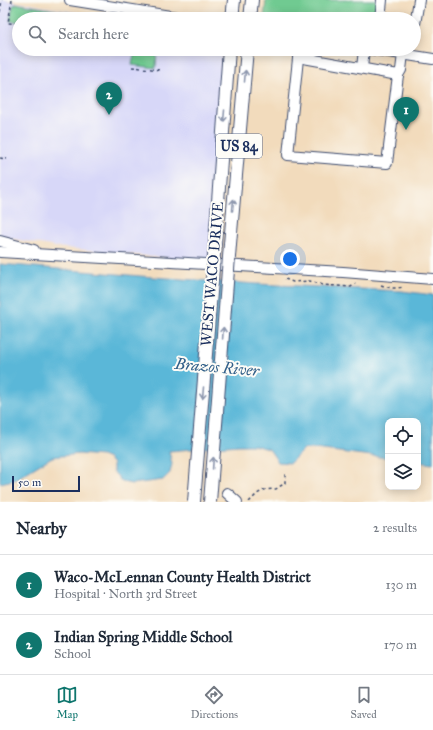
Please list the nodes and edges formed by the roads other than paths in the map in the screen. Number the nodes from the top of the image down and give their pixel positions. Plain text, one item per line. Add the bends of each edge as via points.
1 (70, 0) edge
2 (234, 0) edge
3 (252, 0) edge
4 (382, 0) edge
5 (419, 0) edge
6 (95, 2) edge
7 (150, 12) edge
8 (233, 12) edge
9 (251, 12) edge
10 (381, 12) edge
11 (417, 12) edge
12 (228, 56) edge
13 (246, 56) edge
14 (299, 56) edge
15 (312, 56) edge
16 (363, 56) edge
17 (407, 56) edge
18 (420, 56) edge
19 (433, 59) edge
20 (362, 68) junction
21 (398, 75) junction
22 (0, 241) edge
23 (0, 252) edge
24 (55, 256) junction
25 (433, 279) edge
26 (227, 493) dead end
27 (194, 502) edge
28 (210, 502) edge
29 (237, 502) edge

1 - 6 street
2 - 8 main road
3 - 9 main road
4 - 10 street
5 - 11 street
6 - 7 street
12 -> 27 main road, WEST WACO DRIVE / US 84, bridge
28 -> 13 main road, WEST WACO DRIVE / US 84, bridge
14 - 21 street via 288,155 387,163
15 - 20 street
16 - 20 street
17 - 21 street
18 - 19 street
20 - 21 street
22 - 24 street
23 - 24 street
24 - 25 street
26 - 29 street

